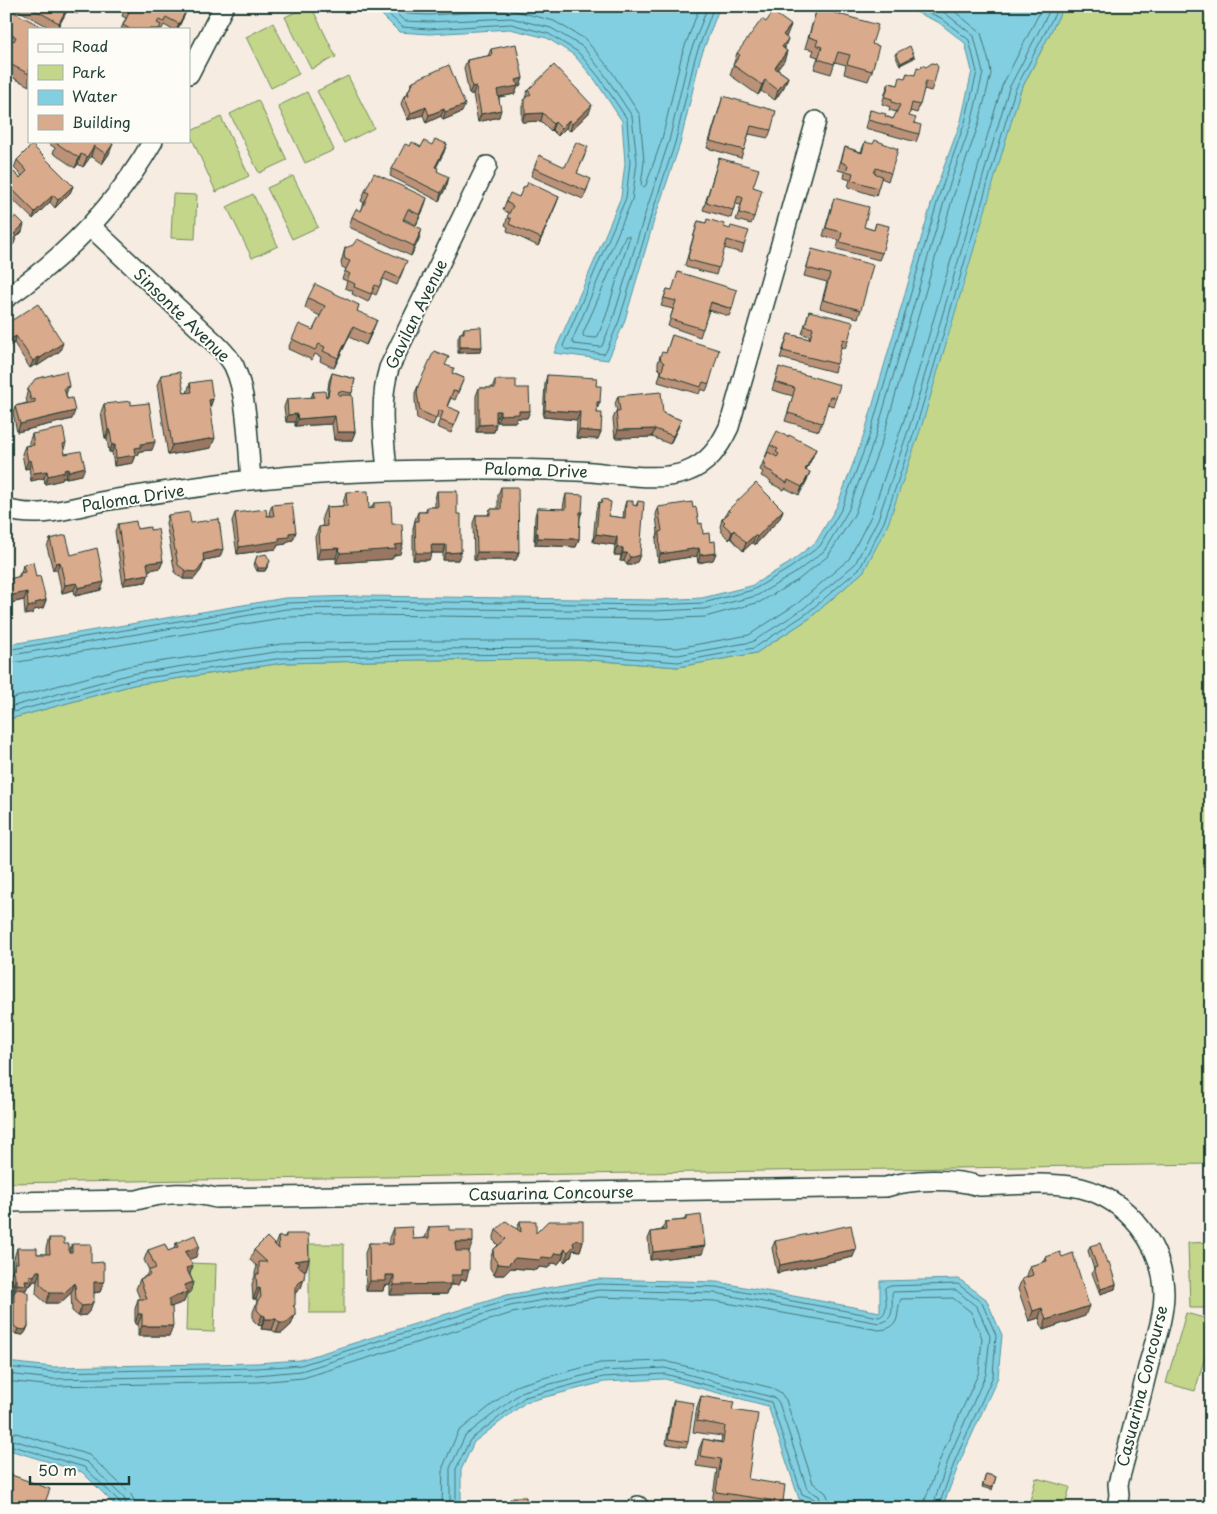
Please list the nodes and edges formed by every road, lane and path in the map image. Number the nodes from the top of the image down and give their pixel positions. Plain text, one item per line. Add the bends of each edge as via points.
1 (224, 6) edge
2 (190, 72) edge
3 (816, 121) dead end
4 (151, 142) edge
5 (487, 166) dead end
6 (90, 226) junction
7 (6, 298) edge
8 (387, 471) junction
9 (251, 480) junction
10 (6, 509) edge
11 (6, 1202) edge
12 (1118, 1484) junction
13 (1105, 1508) edge
14 (1116, 1508) edge

1 - 2 street
3 - 8 street, Paloma Drive via 729,427 717,450 703,464 677,475 660,476 475,468
4 - 6 street via 121,190
5 - 8 street, Gavilan Avenue via 389,368 383,399
6 - 7 street via 43,270
6 - 9 street, Sinsonte Avenue via 230,359 238,376 244,407
8 - 9 street, Paloma Drive
9 - 10 street, Paloma Drive via 46,513 25,514
11 - 12 street, Casuarina Concourse via 137,1200 154,1205 177,1205 204,1204 216,1198 886,1187 896,1192 934,1193 968,1191 979,1186 1061,1185 1088,1190 1127,1213 1140,1227 1154,1250 1163,1282 1163,1307
12 - 13 street, Casuarina Concourse via 1111,1490
12 - 14 street, Casuarina Concourse

